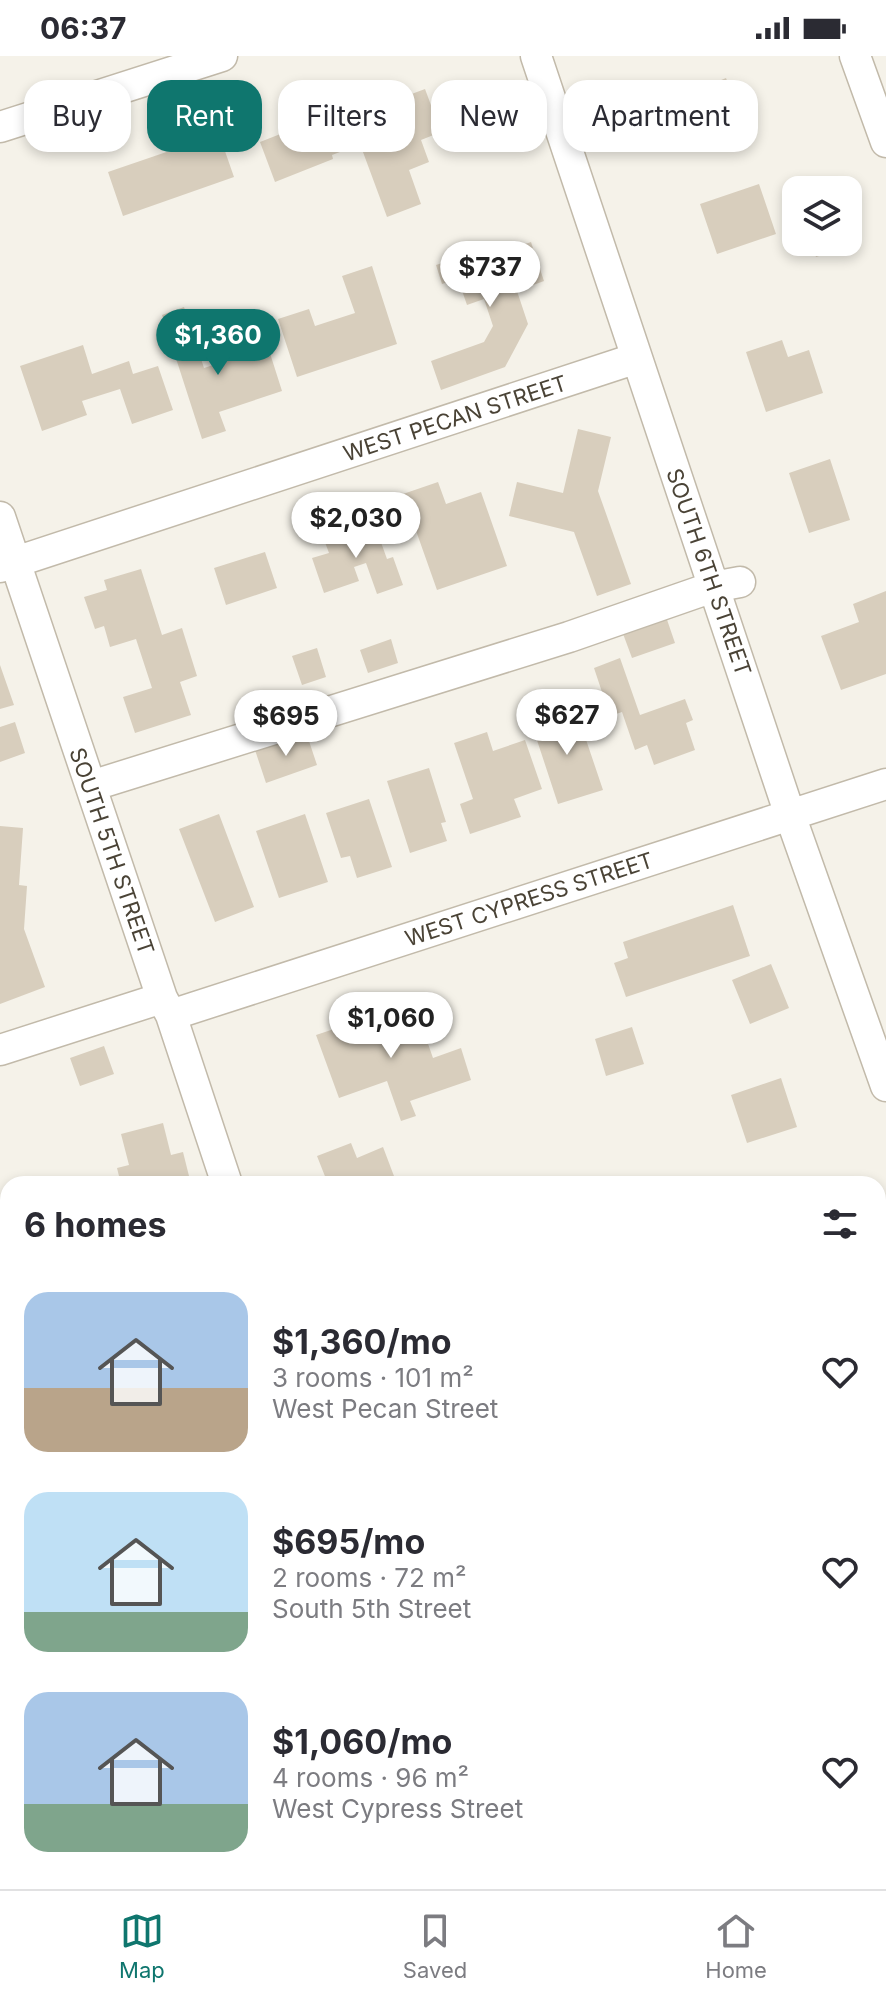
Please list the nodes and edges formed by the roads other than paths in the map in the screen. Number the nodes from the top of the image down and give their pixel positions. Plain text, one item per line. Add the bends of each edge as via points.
1 (222, 56) edge
2 (536, 56) edge
3 (855, 56) edge
4 (0, 127) edge
5 (886, 142) edge
6 (637, 358) junction
7 (0, 517) edge
8 (8, 564) edge
9 (727, 584) junction
10 (886, 784) edge
11 (91, 786) junction
12 (790, 815) junction
13 (167, 1006) junction
14 (0, 1050) edge
15 (886, 1086) edge
16 (224, 1176) edge

1 - 4 street
2 - 6 street, SOUTH 6TH STREET
3 - 5 street
6 - 8 street, WEST PECAN STREET
6 - 9 street, SOUTH 6TH STREET
7 - 8 street, SOUTH 5TH STREET
8 - 11 street, SOUTH 5TH STREET
9 - 11 street
9 - 12 street, SOUTH 6TH STREET
10 - 12 street, WEST CYPRESS STREET
11 - 13 street, SOUTH 5TH STREET
12 - 13 street, WEST CYPRESS STREET
12 - 15 street, SOUTH 6TH STREET
13 - 14 street, WEST CYPRESS STREET
13 - 16 street, SOUTH 5TH STREET

